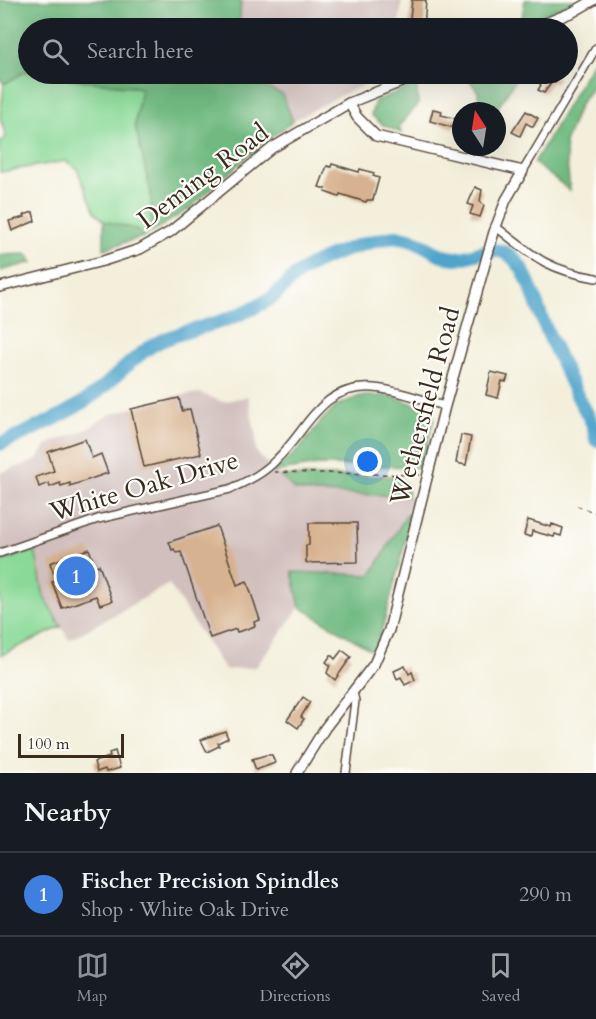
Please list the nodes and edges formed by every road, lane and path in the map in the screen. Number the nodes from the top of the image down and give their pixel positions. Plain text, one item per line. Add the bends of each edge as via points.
1 (594, 0) edge
2 (558, 18) edge
3 (596, 48) edge
4 (578, 78) edge
5 (397, 84) edge
6 (575, 84) edge
7 (349, 103) junction
8 (523, 171) junction
9 (495, 226) junction
10 (596, 278) edge
11 (0, 286) edge
12 (445, 406) junction
13 (262, 473) junction
14 (427, 475) junction
15 (577, 506) dead end
16 (596, 513) edge
17 (0, 553) edge
18 (353, 692) junction
19 (297, 773) edge
20 (345, 773) edge

1 - 2 street
3 - 4 street, Wethersfield Road
5 - 7 street, Deming Road
6 - 8 street, Wethersfield Road
7 - 8 street via 376,136
7 - 11 street, Deming Road via 272,148 170,232 140,249
8 - 9 street, Wethersfield Road
9 - 10 street via 547,265
9 - 12 street, Wethersfield Road
12 - 13 street, White Oak Drive via 375,388 346,391 318,408
12 - 14 street, Wethersfield Road
13 - 14 path
13 - 17 street, White Oak Drive via 230,489 98,519
14 - 18 street, Wethersfield Road via 389,630 374,664
15 - 16 path
18 - 19 street, Wethersfield Road
18 - 20 street

